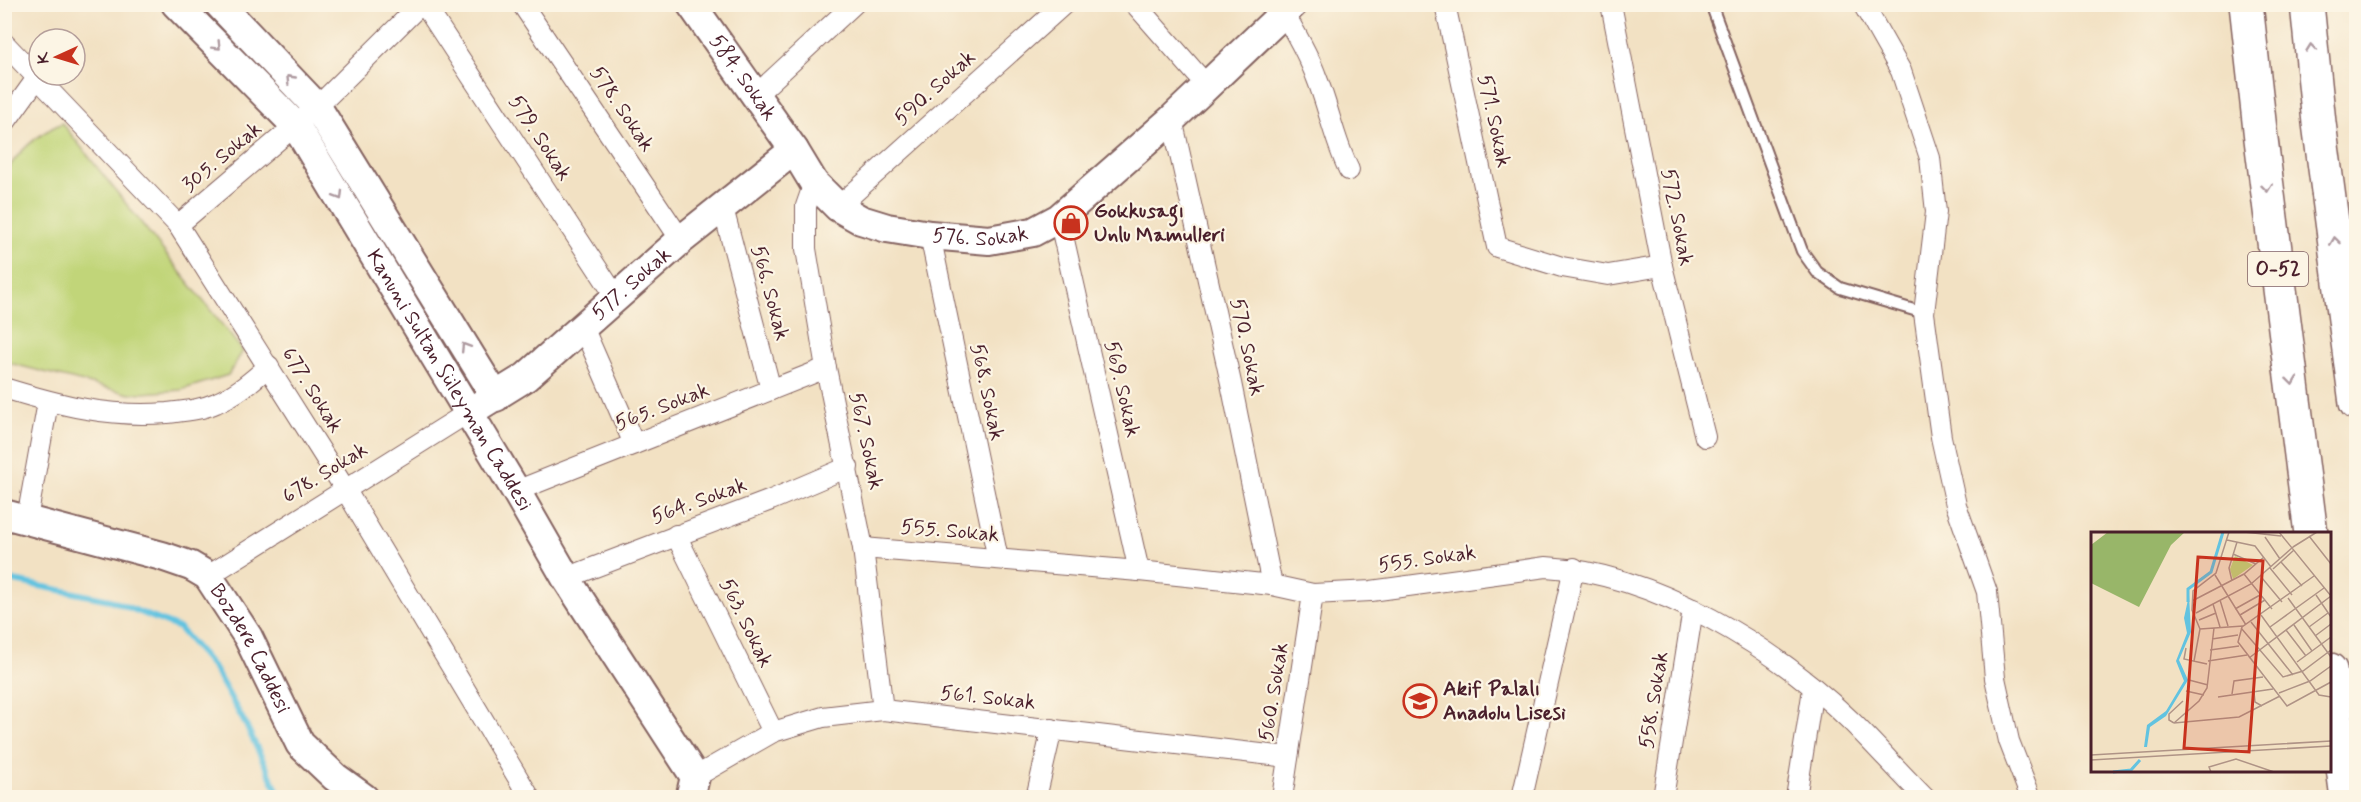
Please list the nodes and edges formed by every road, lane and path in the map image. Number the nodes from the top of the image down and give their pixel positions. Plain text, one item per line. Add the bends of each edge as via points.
1 (176, 4) edge
2 (219, 4) edge
3 (422, 4) edge
4 (522, 4) edge
5 (692, 4) edge
6 (854, 4) edge
7 (1064, 4) edge
8 (1135, 4) edge
9 (1445, 4) edge
10 (1611, 4) edge
11 (1711, 4) edge
12 (1863, 4) edge
13 (2240, 4) edge
14 (2246, 4) edge
15 (2307, 4) edge
16 (1288, 9) edge
17 (4, 43) edge
18 (27, 67) edge
19 (1207, 86) junction
20 (31, 87) edge
21 (47, 87) edge
22 (755, 96) junction
23 (317, 107) junction
24 (1172, 119) junction
25 (4, 124) edge
26 (296, 126) junction
27 (2261, 139) junction
28 (794, 150) junction
29 (1349, 170) dead end
30 (814, 183) junction
31 (838, 207) junction
32 (723, 208) junction
33 (1059, 218) junction
34 (178, 225) junction
35 (930, 235) junction
36 (681, 240) junction
37 (1662, 266) junction
38 (616, 297) junction
39 (1924, 313) junction
40 (583, 327) junction
41 (269, 366) junction
42 (826, 368) junction
43 (4, 388) edge
44 (771, 390) junction
45 (496, 397) junction
46 (48, 402) junction
47 (2356, 403) edge
48 (469, 412) junction
49 (1704, 437) dead end
50 (634, 444) junction
51 (848, 466) junction
52 (345, 489) junction
53 (516, 490) junction
54 (16, 517) edge
55 (2311, 532) edge
56 (676, 535) junction
57 (863, 548) junction
58 (998, 558) junction
59 (1574, 568) junction
60 (1139, 571) junction
61 (208, 576) junction
62 (566, 578) junction
63 (1272, 585) junction
64 (1313, 594) junction
65 (1693, 609) junction
66 (2331, 678) edge
67 (1813, 689) junction
68 (883, 710) junction
69 (1052, 729) junction
70 (773, 732) junction
71 (1288, 757) junction
72 (693, 787) edge
73 (364, 798) edge
74 (530, 798) edge
75 (1036, 798) edge
76 (1282, 798) edge
77 (1522, 798) edge
78 (1664, 798) edge
79 (1797, 798) edge
80 (1924, 798) edge
81 (2031, 798) edge
82 (2347, 798) edge

1 -> 26 street, Kanuni Sultan Süleyman Caddesi
23 -> 2 street
3 - 23 street, 305. Sokak
3 - 38 street, 579. Sokak
4 - 36 street, 578. Sokak
5 - 22 street, 584. Sokak
6 - 22 street
7 - 31 street, 590. Sokak
8 - 19 street
9 - 37 street, 571. Sokak via 1497,247 1562,267 1608,275
10 - 37 street, 572. Sokak
11 - 39 lane via 1802,251 1817,272 1840,288
12 - 39 street via 1901,71 1930,158 1936,212
13 - 27 lane
14 - 27 highway, O-52
47 -> 15 highway, O-52
16 - 19 street, 576. Sokak
16 - 29 street via 1317,77 1337,147
17 - 18 street, 677. Sokak
19 - 24 street, 576. Sokak
20 - 25 street
21 - 34 street, 677. Sokak
22 - 28 street, 584. Sokak
23 - 26 street, 305. Sokak
45 -> 23 street
24 - 33 street, 576. Sokak
24 - 63 street, 570. Sokak
26 - 34 street, 305. Sokak
26 -> 48 street, Kanuni Sultan Süleyman Caddesi
27 -> 55 highway, O-52
28 - 30 street, 576. Sokak
28 - 32 street, 577. Sokak
30 - 31 street, 576. Sokak
30 - 42 street, 567. Sokak via 806,206 806,249
31 - 35 street, 576. Sokak via 870,223
32 - 36 street, 577. Sokak
32 - 44 street, 566. Sokak
33 - 35 street, 576. Sokak via 1014,237 989,240
33 - 60 street, 569. Sokak
34 - 41 street, 677. Sokak
35 - 58 street, 568. Sokak
36 - 38 street, 577. Sokak
37 - 49 street, 572. Sokak
38 - 40 street, 577. Sokak
39 - 81 street via 1941,438 1956,505 1987,592 1995,678 2009,741
40 - 45 street, 577. Sokak via 526,377
40 - 50 street
41 - 46 street via 242,390 190,411 118,414
41 - 52 street, 677. Sokak
42 - 44 street, 565. Sokak
42 - 51 street, 567. Sokak
43 - 46 street
44 - 50 street, 565. Sokak
45 - 48 street, 577. Sokak
46 - 54 street
48 - 52 street, 678. Sokak
48 - 53 street, Kanuni Sultan Süleyman Caddesi
50 - 53 street, 565. Sokak
51 - 56 street, 564. Sokak
51 - 57 street, 567. Sokak
52 - 61 street, 678. Sokak
52 - 74 street, 677. Sokak
53 - 62 street, Kanuni Sultan Süleyman Caddesi
54 - 61 street, Bozdere Caddesi via 162,556
56 - 62 street, 564. Sokak
56 - 70 street, 563. Sokak
57 - 58 street, 555. Sokak
57 - 68 street, 567. Sokak
58 - 60 street, 555. Sokak
59 - 64 street, 555. Sokak via 1546,567 1371,591
59 - 65 street, 555. Sokak via 1639,587
59 - 77 street
60 - 63 street, 555. Sokak
61 - 73 street, Bozdere Caddesi via 248,637 300,744
62 - 72 street, Kanuni Sultan Süleyman Caddesi
63 - 64 street, 555. Sokak
64 - 71 street, 560. Sokak
65 - 67 street, 555. Sokak via 1775,658
65 - 78 street, 558. Sokak
66 - 82 highway
67 - 79 street
67 - 80 street, 555. Sokak via 1851,721
68 - 69 street, 561. Sokak
68 - 70 street, 561. Sokak via 823,717
69 - 71 street, 561. Sokak
69 - 75 street
70 - 72 street, 561. Sokak
71 - 76 street, 560. Sokak

